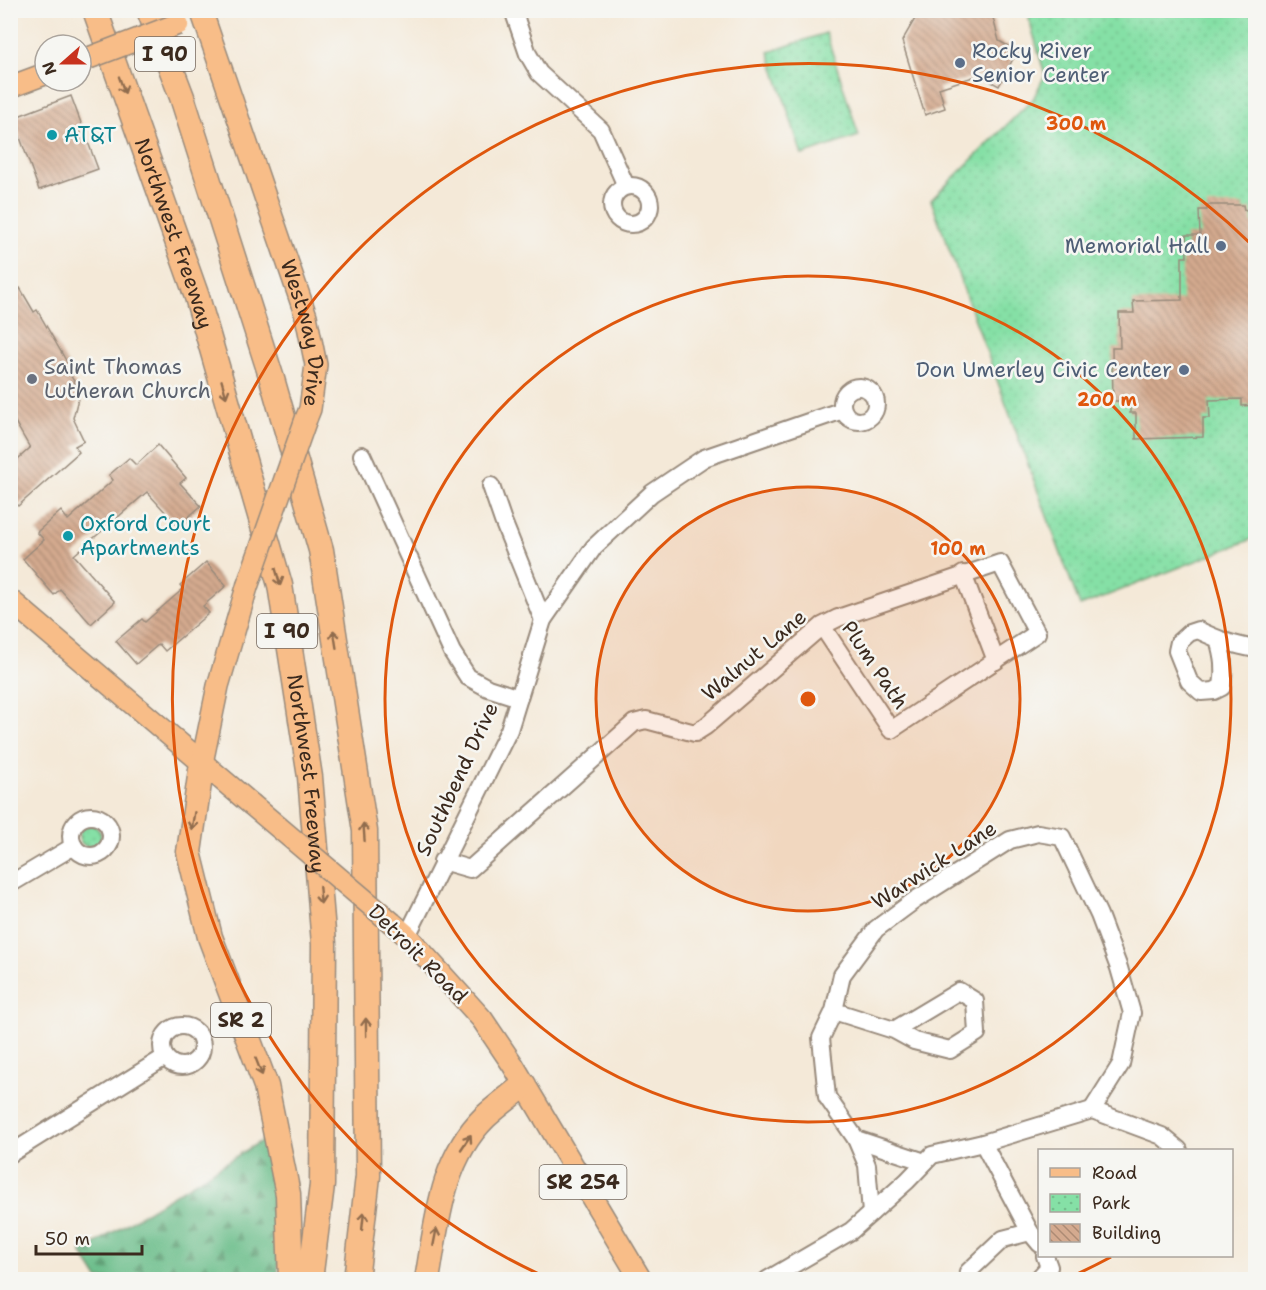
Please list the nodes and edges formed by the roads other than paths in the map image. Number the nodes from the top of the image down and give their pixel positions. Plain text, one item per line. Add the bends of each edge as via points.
1 (94, 10) edge
2 (149, 10) edge
3 (513, 10) edge
4 (206, 12) edge
5 (93, 56) edge
6 (33, 78) edge
7 (10, 87) edge
8 (626, 186) dead end
9 (843, 410) dead end
10 (362, 454) dead end
11 (491, 486) dead end
12 (963, 574) junction
13 (10, 600) edge
14 (543, 620) junction
15 (822, 626) junction
16 (1218, 639) dead end
17 (1256, 649) edge
18 (996, 661) junction
19 (519, 698) junction
20 (891, 730) joint
21 (202, 763) junction
22 (74, 846) dead end
23 (442, 861) junction
24 (10, 884) edge
25 (399, 930) junction
26 (834, 1011) junction
27 (894, 1030) junction
28 (165, 1057) dead end
29 (524, 1085) junction
30 (1092, 1110) junction
31 (856, 1139) junction
32 (983, 1143) junction
33 (1178, 1149) edge
34 (10, 1154) edge
35 (925, 1162) junction
36 (871, 1213) junction
37 (1035, 1238) edge
38 (1045, 1257) edge
39 (792, 1274) edge
40 (291, 1280) edge
41 (310, 1280) edge
42 (356, 1280) edge
43 (427, 1280) edge
44 (641, 1280) edge
45 (767, 1280) edge
46 (972, 1280) edge
47 (1037, 1280) edge

1 -> 41 highway, Northwest Freeway / I 90 via 197,297 280,585 310,777 324,944 322,1185
42 -> 2 highway, I 90 via 368,1176 365,831 321,550 182,97
3 - 8 street via 539,73 601,130
4 - 5 main road, bridge
4 - 21 main road, Westway Drive, bridge via 306,316 316,365 310,409 247,587 218,686
6 - 7 main road
9 - 14 street, Southbend Drive via 704,458 652,493 594,547
10 - 19 street via 452,652 468,677
11 - 14 street
12 - 15 street, Walnut Lane
12 - 18 street
12 - 18 street, Walnut Lane via 1000,563 1037,633
13 - 21 main road, Detroit Road
14 - 19 street, Southbend Drive
15 - 20 street, Plum Path
15 - 23 street, Walnut Lane via 706,726 695,732 646,720 634,723 470,869
16 - 17 street
18 - 20 street, Walnut Lane
19 - 23 street, Southbend Drive via 509,730
21 - 25 main road, Detroit Road, bridge
21 -> 40 highway, SR 2 via 189,852 210,938 266,1086 288,1194
22 - 24 street
23 - 25 street, Southbend Drive
25 - 29 main road, Detroit Road via 482,1019
26 - 27 street
26 - 30 street, Warwick Lane via 842,975 876,929 1010,840 1038,832 1062,837 1099,915 1132,1013 1121,1064
26 - 31 street, Warwick Lane via 820,1038 827,1097
27 - 27 street via 959,992 975,1001 977,1033 950,1050 914,1041
28 - 34 street
43 -> 29 highway via 447,1179 463,1145 484,1118
29 - 44 main road, Detroit Road / SR 254
30 - 32 street
30 - 33 street via 1162,1136
31 - 35 street
31 - 36 street, Warwick Lane via 867,1165
32 - 35 street via 932,1155
32 - 37 street
35 - 36 street
36 - 39 street
37 - 46 street via 1003,1239 968,1272
38 - 47 street via 1049,1267
39 - 45 street

